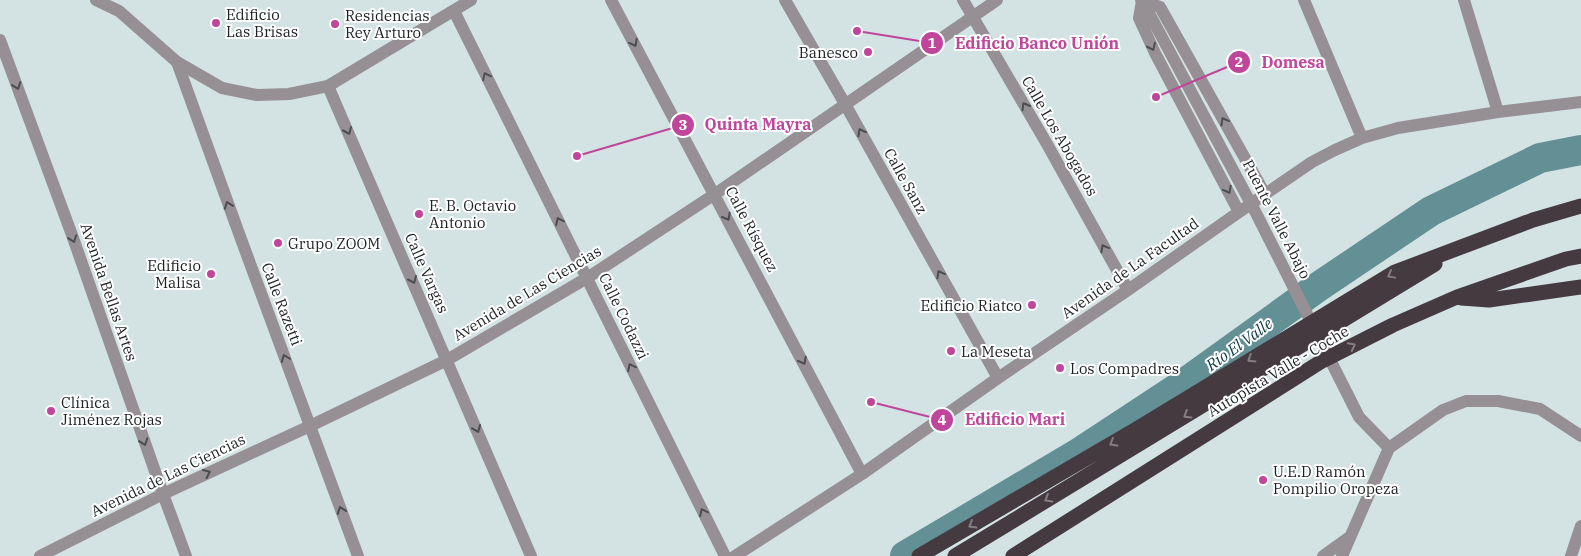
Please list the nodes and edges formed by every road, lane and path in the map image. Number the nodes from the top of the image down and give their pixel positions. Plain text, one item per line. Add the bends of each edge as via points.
1 (96, 0) edge
2 (472, 0) edge
3 (611, 0) edge
4 (785, 0) edge
5 (963, 0) edge
6 (997, 0) edge
7 (1142, 0) edge
8 (1304, 0) edge
9 (1464, 0) edge
10 (454, 11) junction
11 (972, 16) junction
12 (0, 40) edge
13 (177, 62) junction
14 (328, 86) junction
15 (1581, 102) edge
16 (845, 104) junction
17 (1498, 112) junction
18 (1362, 138) junction
19 (715, 194) junction
20 (1265, 194) junction
21 (1581, 206) edge
22 (1239, 212) junction
23 (1469, 244) junction
24 (1581, 256) edge
25 (587, 278) junction
26 (1581, 287) edge
27 (1128, 290) junction
28 (1457, 297) junction
29 (447, 360) junction
30 (998, 378) junction
31 (310, 426) junction
32 (1581, 436) edge
33 (1389, 448) junction
34 (862, 474) junction
35 (163, 494) junction
36 (1581, 526) edge
37 (1348, 538) junction
38 (40, 556) edge
39 (186, 556) edge
40 (358, 556) edge
41 (531, 556) edge
42 (725, 556) edge
43 (735, 556) edge
44 (919, 556) edge
45 (955, 556) edge
46 (1013, 556) edge
47 (1322, 556) edge
48 (1342, 556) edge
49 (1571, 556) edge

1 - 13 street via 119,11
2 - 10 street
3 -> 19 street, Calle Rísquez
4 - 16 street, Calle Sanz
5 - 11 street, Calle Los Abogados
6 - 11 street, Avenida de Las Ciencias
20 -> 7 street via 1160,7
7 -> 22 street via 1139,18
7 - 33 street, Puente Valle Abajo via 1258,215 1359,417
8 - 18 street
9 - 17 street
10 - 14 street
25 -> 10 street, Calle Codazzi
11 - 16 street, Avenida de Las Ciencias
27 -> 11 street, Calle Los Abogados
12 -> 35 street, Avenida Bellas Artes
13 - 14 street via 222,88 257,95 290,94
31 -> 13 street, Calle Razetti
14 -> 29 street, Calle Vargas
15 - 17 street, Avenida de La Facultad
16 - 19 street, Avenida de Las Ciencias
30 -> 16 street, Calle Sanz
17 - 18 street, Avenida de La Facultad via 1414,125
18 - 20 street, Avenida de La Facultad via 1312,162
19 - 25 street, Avenida de Las Ciencias
19 -> 34 street, Calle Rísquez
20 - 22 street, Avenida de La Facultad
21 - 23 highway, Autopista Valle - Coche
22 - 27 street, Avenida de La Facultad
23 -> 44 highway, Autopista Valle - Coche via 1395,272 1136,430
23 -> 45 highway, Autopista Valle - Coche
24 - 28 highway, Autopista Valle - Coche
25 - 29 street, Avenida de Las Ciencias
42 -> 25 street, Calle Codazzi
26 - 28 highway via 1489,300
27 - 30 street, Avenida de La Facultad
46 -> 28 highway, Autopista Valle - Coche via 1322,361
29 - 31 street, Avenida de Las Ciencias
29 -> 41 street, Calle Vargas
30 - 34 street, Avenida de La Facultad
35 -> 31 street, Avenida de Las Ciencias
40 -> 31 street, Calle Razetti
32 - 33 street via 1540,409 1498,401 1466,401 1443,410
33 - 37 street
34 - 43 street, Avenida de La Facultad
35 - 38 street, Avenida de Las Ciencias
35 - 39 street, Avenida Bellas Artes
36 - 49 street
37 - 47 street
37 - 48 street

